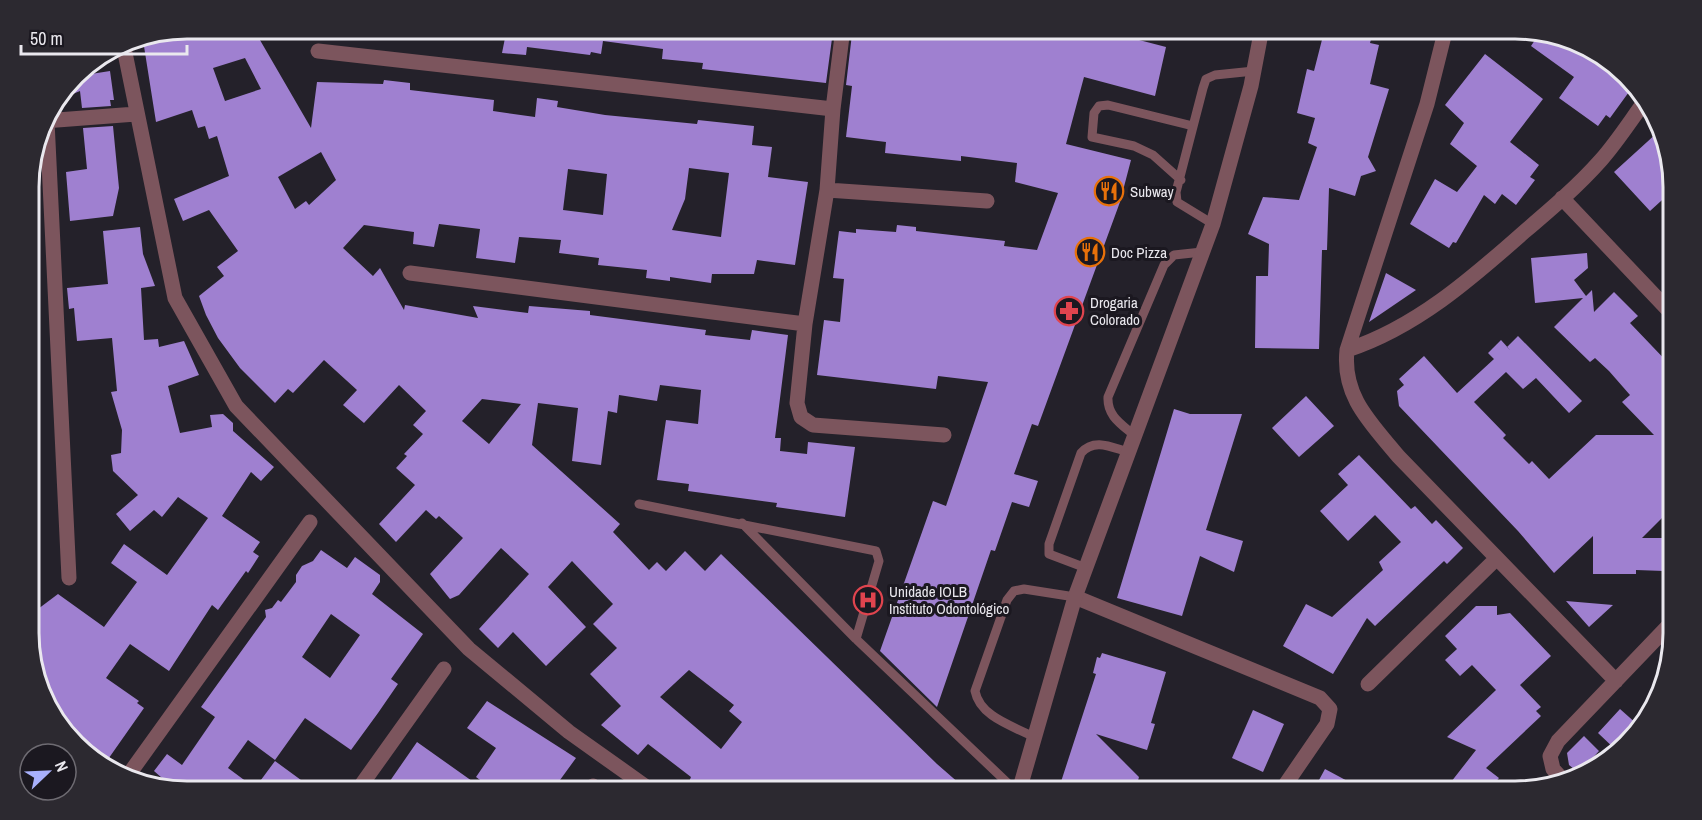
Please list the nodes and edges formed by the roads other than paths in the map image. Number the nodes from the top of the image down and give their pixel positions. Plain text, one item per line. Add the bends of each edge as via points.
1 (842, 39) edge
2 (1260, 39) edge
3 (1443, 39) edge
4 (318, 51) dead end
5 (125, 53) edge
6 (1254, 70) junction
7 (1640, 108) edge
8 (833, 110) junction
9 (136, 114) junction
10 (55, 120) edge
11 (1193, 126) junction
12 (47, 140) edge
13 (1181, 180) junction
14 (827, 190) junction
15 (1562, 198) junction
16 (987, 201) dead end
17 (1212, 224) junction
18 (1202, 252) junction
19 (410, 273) dead end
20 (1663, 304) edge
21 (805, 324) junction
22 (1347, 350) junction
23 (944, 435) dead end
24 (1134, 435) junction
25 (1128, 452) junction
26 (639, 504) dead end
27 (310, 522) dead end
28 (742, 523) junction
29 (1496, 559) junction
30 (1086, 568) junction
31 (69, 578) dead end
32 (1075, 597) junction
33 (1663, 632) edge
34 (856, 639) junction
35 (444, 669) dead end
36 (1616, 681) junction
37 (1368, 684) dead end
38 (1034, 736) junction
39 (132, 770) edge
40 (1558, 774) edge
41 (364, 781) edge
42 (638, 781) edge
43 (1006, 781) edge
44 (1020, 781) edge
45 (1288, 781) edge

1 - 8 street
2 - 6 street
3 - 22 street via 1430,96
4 - 8 street
5 - 9 street
6 - 11 lane via 1206,79
6 - 17 street
7 - 15 street via 1603,158
8 - 14 street
9 - 10 street
9 - 42 street via 175,298 236,406 469,649 569,732
11 - 13 lane
11 - 13 lane via 1108,105 1099,106 1094,113 1092,137 1153,154
12 - 31 street
13 - 17 lane via 1177,202
14 - 16 street
14 - 21 street
15 - 20 street
15 - 22 street via 1468,281 1413,320
17 - 18 street
18 - 24 street
18 - 24 lane via 1174,255 1164,266 1108,397 1107,407 1112,415
19 - 21 street
21 - 23 street via 797,403 801,417 813,425
22 - 29 street via 1347,384 1369,421
24 - 25 street
25 - 30 street
25 - 30 lane via 1097,443 1081,453 1049,544 1049,554
26 - 28 lane
27 - 39 street
28 - 34 lane
28 - 34 lane via 876,551 879,561
29 - 36 street
29 - 37 street
30 - 32 street
32 - 38 street
32 - 38 lane via 1014,591 1007,600 975,691 984,710
32 - 45 street via 1320,698 1330,709 1327,724
33 - 36 street
34 - 43 lane
35 - 41 street
36 - 40 street via 1558,741 1550,756
38 - 44 street

